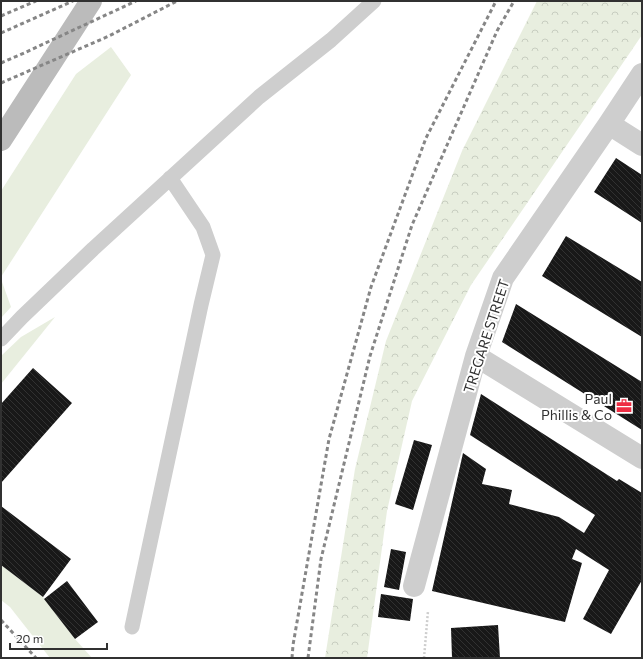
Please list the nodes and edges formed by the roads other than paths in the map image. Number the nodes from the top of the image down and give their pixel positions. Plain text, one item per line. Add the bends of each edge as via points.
1 (91, 1) edge
2 (374, 1) edge
3 (642, 74) edge
4 (609, 124) junction
5 (1, 140) edge
6 (642, 145) edge
7 (170, 178) junction
8 (1, 339) edge
9 (476, 356) junction
10 (642, 458) edge
11 (414, 586) road end
12 (132, 627) dead end

1 - 5 main road
2 - 7 lane via 331,40 259,97
3 - 4 street, TREGARE STREET
4 - 6 street
4 - 9 street, TREGARE STREET via 503,278
7 - 8 lane via 67,273
7 - 12 lane via 203,227 213,254
9 - 10 street
9 - 11 street, TREGARE STREET

